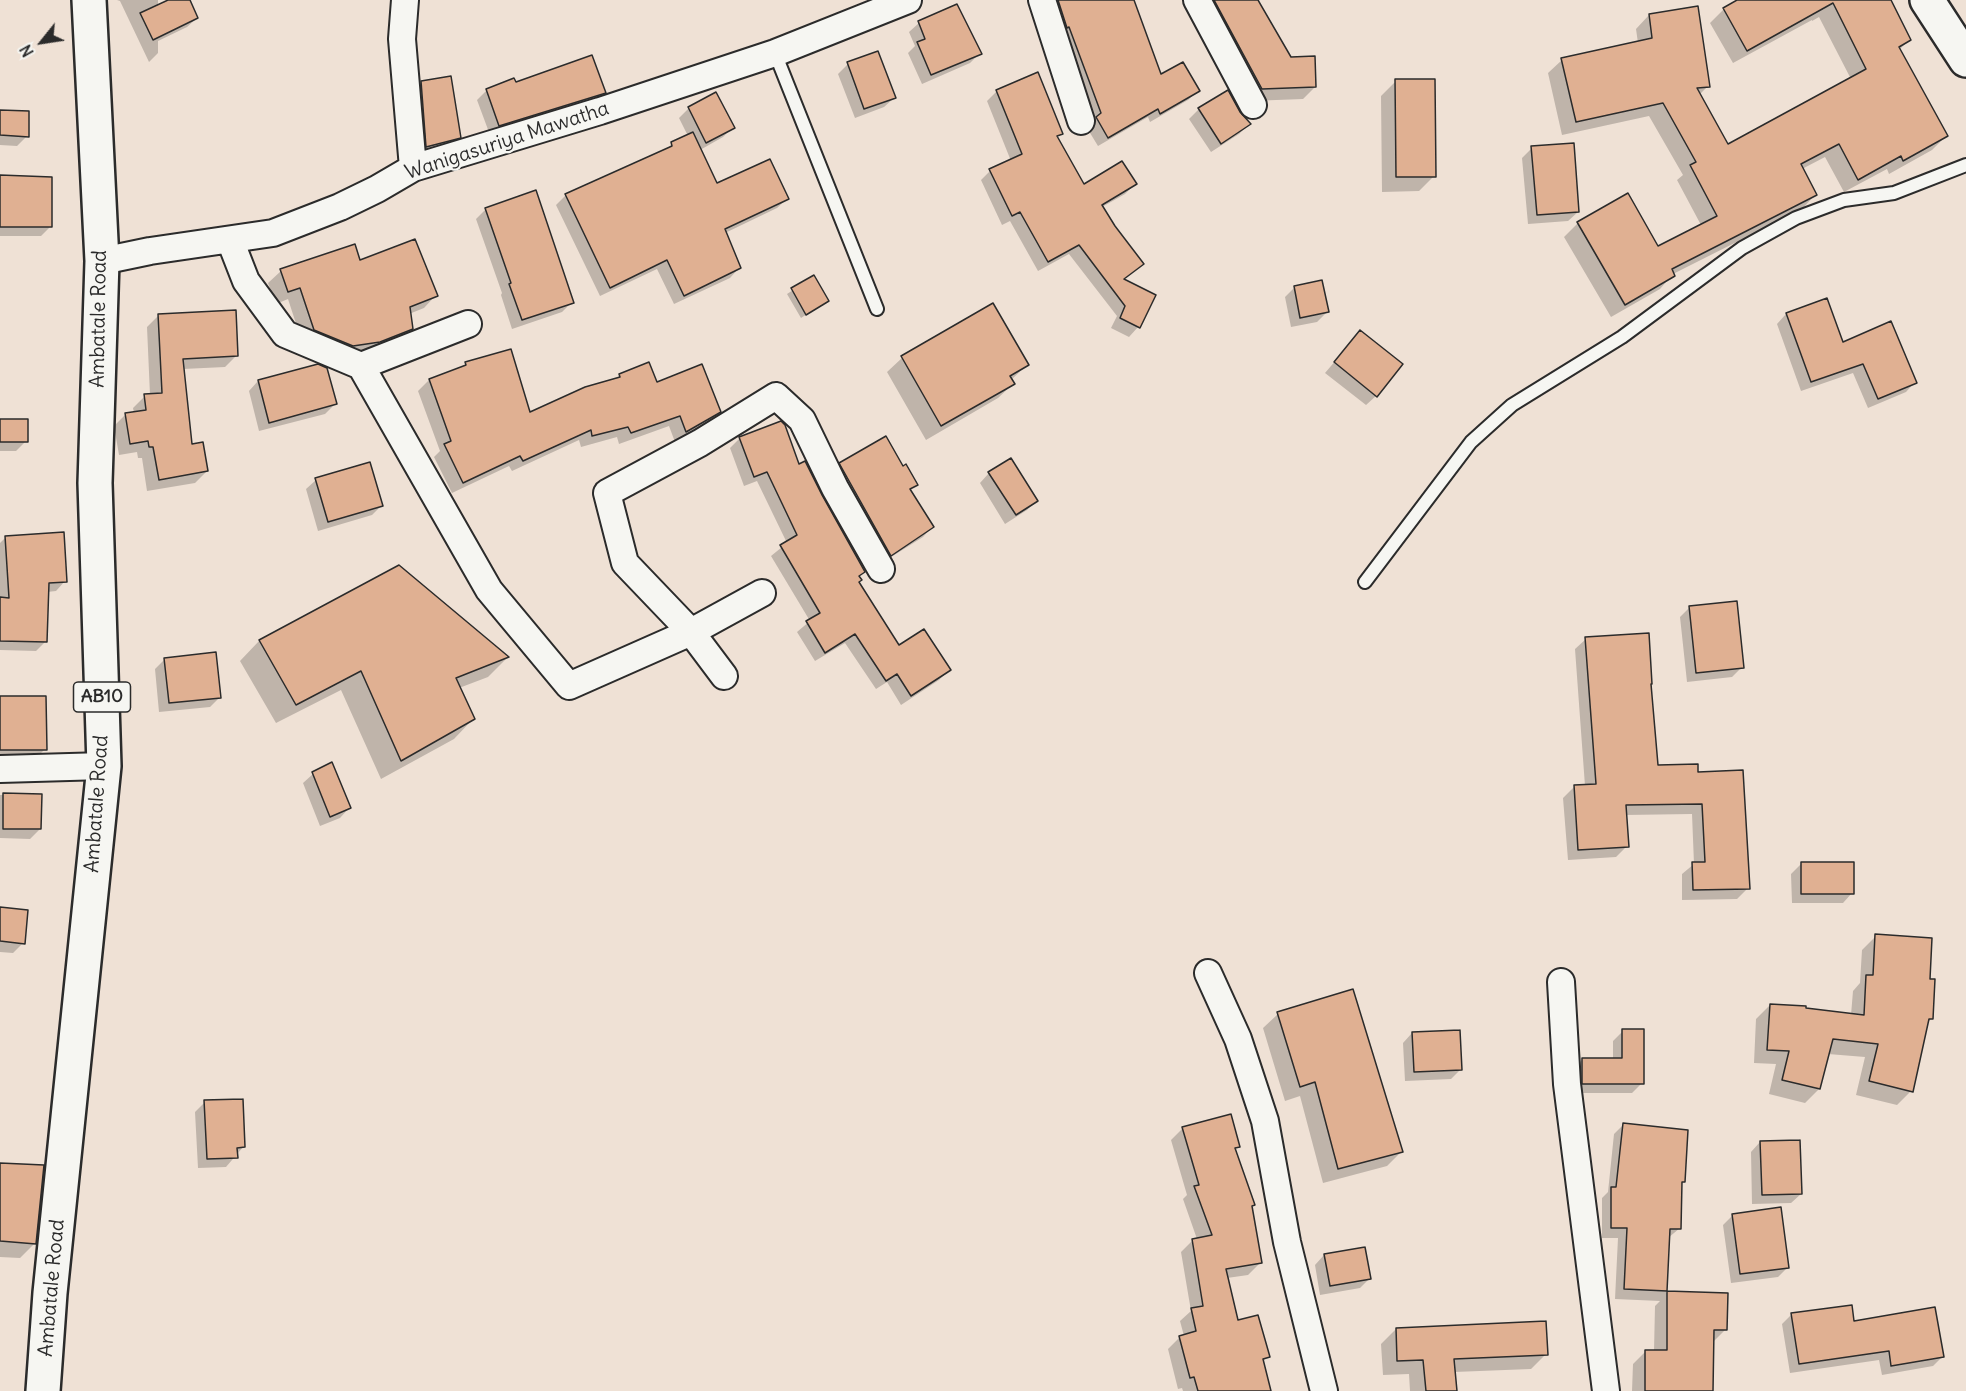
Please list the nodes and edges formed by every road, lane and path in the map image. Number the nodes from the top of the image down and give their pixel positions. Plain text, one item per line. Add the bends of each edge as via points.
1 (89, 0) edge
2 (405, 0) edge
3 (908, 0) edge
4 (1042, 0) edge
5 (1197, 0) edge
6 (1927, 0) edge
7 (775, 53) junction
8 (1966, 60) edge
9 (1252, 105) dead end
10 (1081, 121) dead end
11 (1966, 165) edge
12 (414, 168) junction
13 (230, 240) junction
14 (102, 261) junction
15 (877, 309) dead end
16 (468, 324) dead end
17 (361, 366) junction
18 (881, 569) dead end
19 (1365, 582) dead end
20 (762, 593) dead end
21 (691, 632) junction
22 (724, 676) dead end
23 (104, 766) junction
24 (0, 769) edge
25 (1208, 973) dead end
26 (1561, 982) dead end
27 (43, 1391) edge
28 (1324, 1391) edge
29 (1606, 1391) edge

1 - 14 main road, Ambatale Road / AB10
2 - 12 street via 402,39
3 - 7 street, Wanigasuriya Mawatha
4 - 10 street
5 - 9 street
6 - 8 main road
7 - 12 street, Wanigasuriya Mawatha
7 - 15 lane
11 - 19 lane via 1894,193 1844,200 1796,218 1742,248 1622,337 1512,405 1471,442
12 - 13 street, Wanigasuriya Mawatha via 340,207 273,233
13 - 14 street, Wanigasuriya Mawatha
13 - 17 street via 246,281 285,334
14 - 23 main road, Ambatale Road / AB10 via 95,483
16 - 17 street
17 - 21 street via 489,590 569,686
18 - 21 street via 802,420 776,396 607,493 625,563
20 - 21 street
21 - 22 street
23 - 24 street
23 - 27 main road, Ambatale Road / AB10
25 - 28 street via 1238,1039 1264,1121 1287,1242
26 - 29 street via 1567,1084

